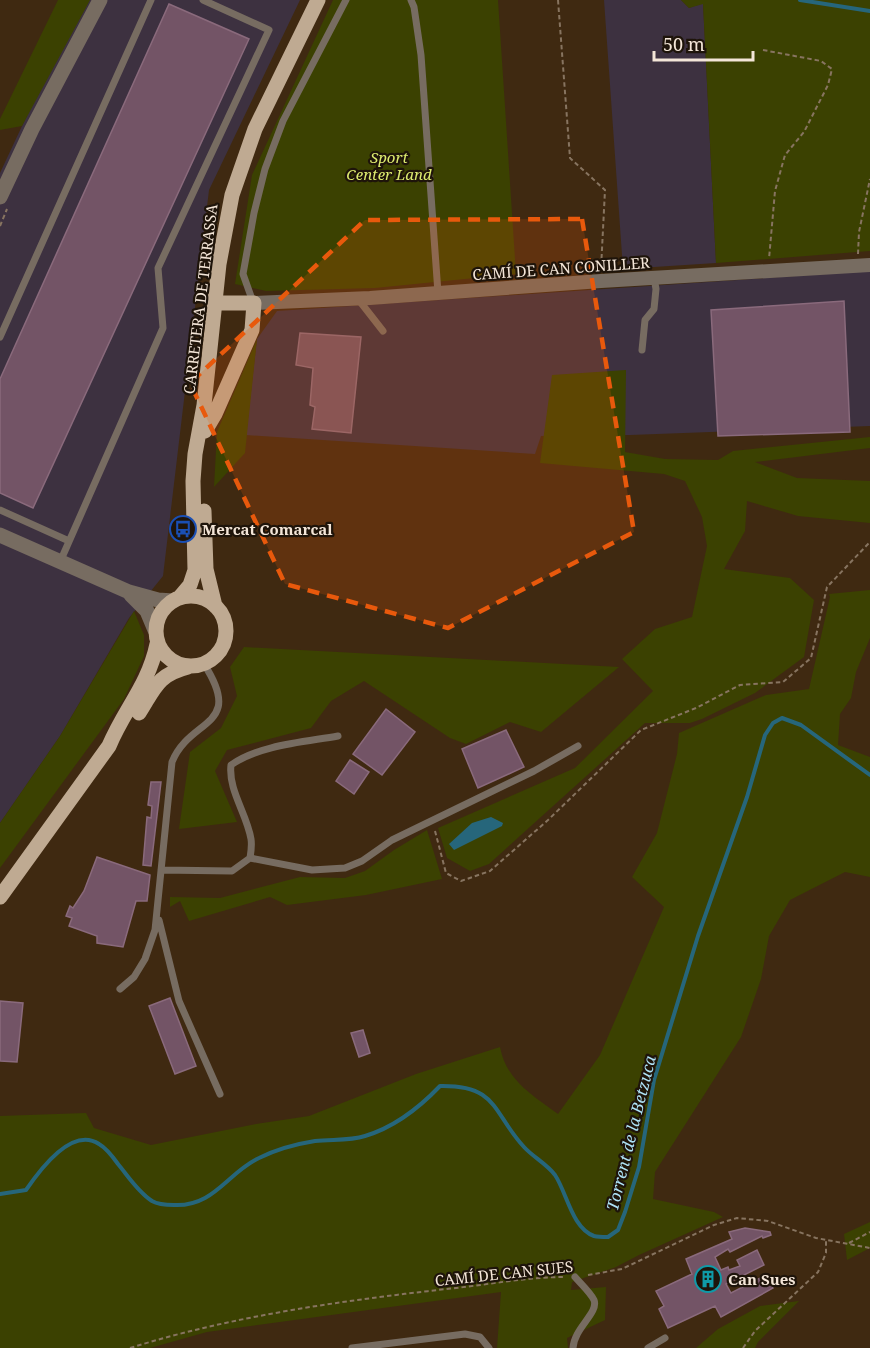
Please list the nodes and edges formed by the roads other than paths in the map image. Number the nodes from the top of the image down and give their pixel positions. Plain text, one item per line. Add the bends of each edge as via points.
1 (100, 0) edge
2 (151, 0) edge
3 (203, 0) edge
4 (318, 0) edge
5 (346, 0) edge
6 (411, 0) edge
7 (1, 190) edge
8 (864, 265) edge
9 (654, 278) junction
10 (438, 293) junction
11 (358, 298) junction
12 (215, 303) junction
13 (254, 303) junction
14 (383, 332) dead end
15 (0, 337) edge
16 (642, 350) dead end
17 (204, 405) junction
18 (206, 430) junction
19 (0, 510) edge
20 (0, 535) edge
21 (69, 541) junction
22 (60, 562) junction
23 (129, 592) junction
24 (176, 599) junction
25 (215, 606) junction
26 (156, 637) junction
27 (204, 664) junction
28 (188, 667) junction
29 (338, 736) dead end
30 (109, 746) junction
31 (578, 746) dead end
32 (250, 858) junction
33 (161, 870) junction
34 (0, 897) edge
35 (157, 911) junction
36 (120, 989) dead end
37 (220, 1094) dead end
38 (575, 1277) road end
39 (665, 1338) dead end
40 (352, 1348) edge
41 (489, 1348) edge
42 (573, 1348) edge
43 (648, 1348) edge

1 - 7 street
2 - 15 lane
3 - 21 lane via 269,30 158,268 164,328
4 - 12 main road, CARRETERA DE TERRASSA via 246,151 226,219
5 - 13 lane via 283,121 265,169 243,274
6 - 10 lane via 421,55
8 - 9 street, CAMÍ DE CAN CONILLER
9 - 10 street, CAMÍ DE CAN CONILLER
9 - 16 lane via 654,309 645,320
10 - 11 street, CAMÍ DE CAN CONILLER
11 - 13 street, CAMÍ DE CAN CONILLER
11 - 14 lane
12 - 13 main road
12 - 17 main road, CARRETERA DE TERRASSA
13 - 18 main road via 252,330
17 - 18 main road, CARRETERA DE TERRASSA
17 - 24 main road, CARRETERA DE TERRASSA via 193,480 195,570 190,585
18 - 25 main road, CARRETERA DE TERRASSA via 205,548 207,579
19 - 21 lane
20 - 22 street
21 - 22 lane
22 - 23 street
23 - 24 street via 158,600
23 - 26 street via 145,608
24 - 25 main road via 200,597
24 - 26 main road via 159,616
25 - 27 main road via 224,620 225,641
26 - 28 main road via 170,660
26 - 30 main road via 146,680
27 - 28 main road
27 - 33 lane via 219,694 219,705 209,722 182,743 172,762
28 - 30 main road via 173,670 160,679 125,733
29 - 32 lane via 257,752 231,765 229,777 252,841
30 - 34 main road
31 - 32 lane via 392,840 345,868 312,870
32 - 33 lane via 232,871
33 - 35 lane
35 - 36 lane via 145,959 134,977
35 - 37 lane via 179,1001
38 - 42 lane via 594,1306 593,1313 576,1332
39 - 43 lane
40 - 41 lane via 465,1334 480,1337

